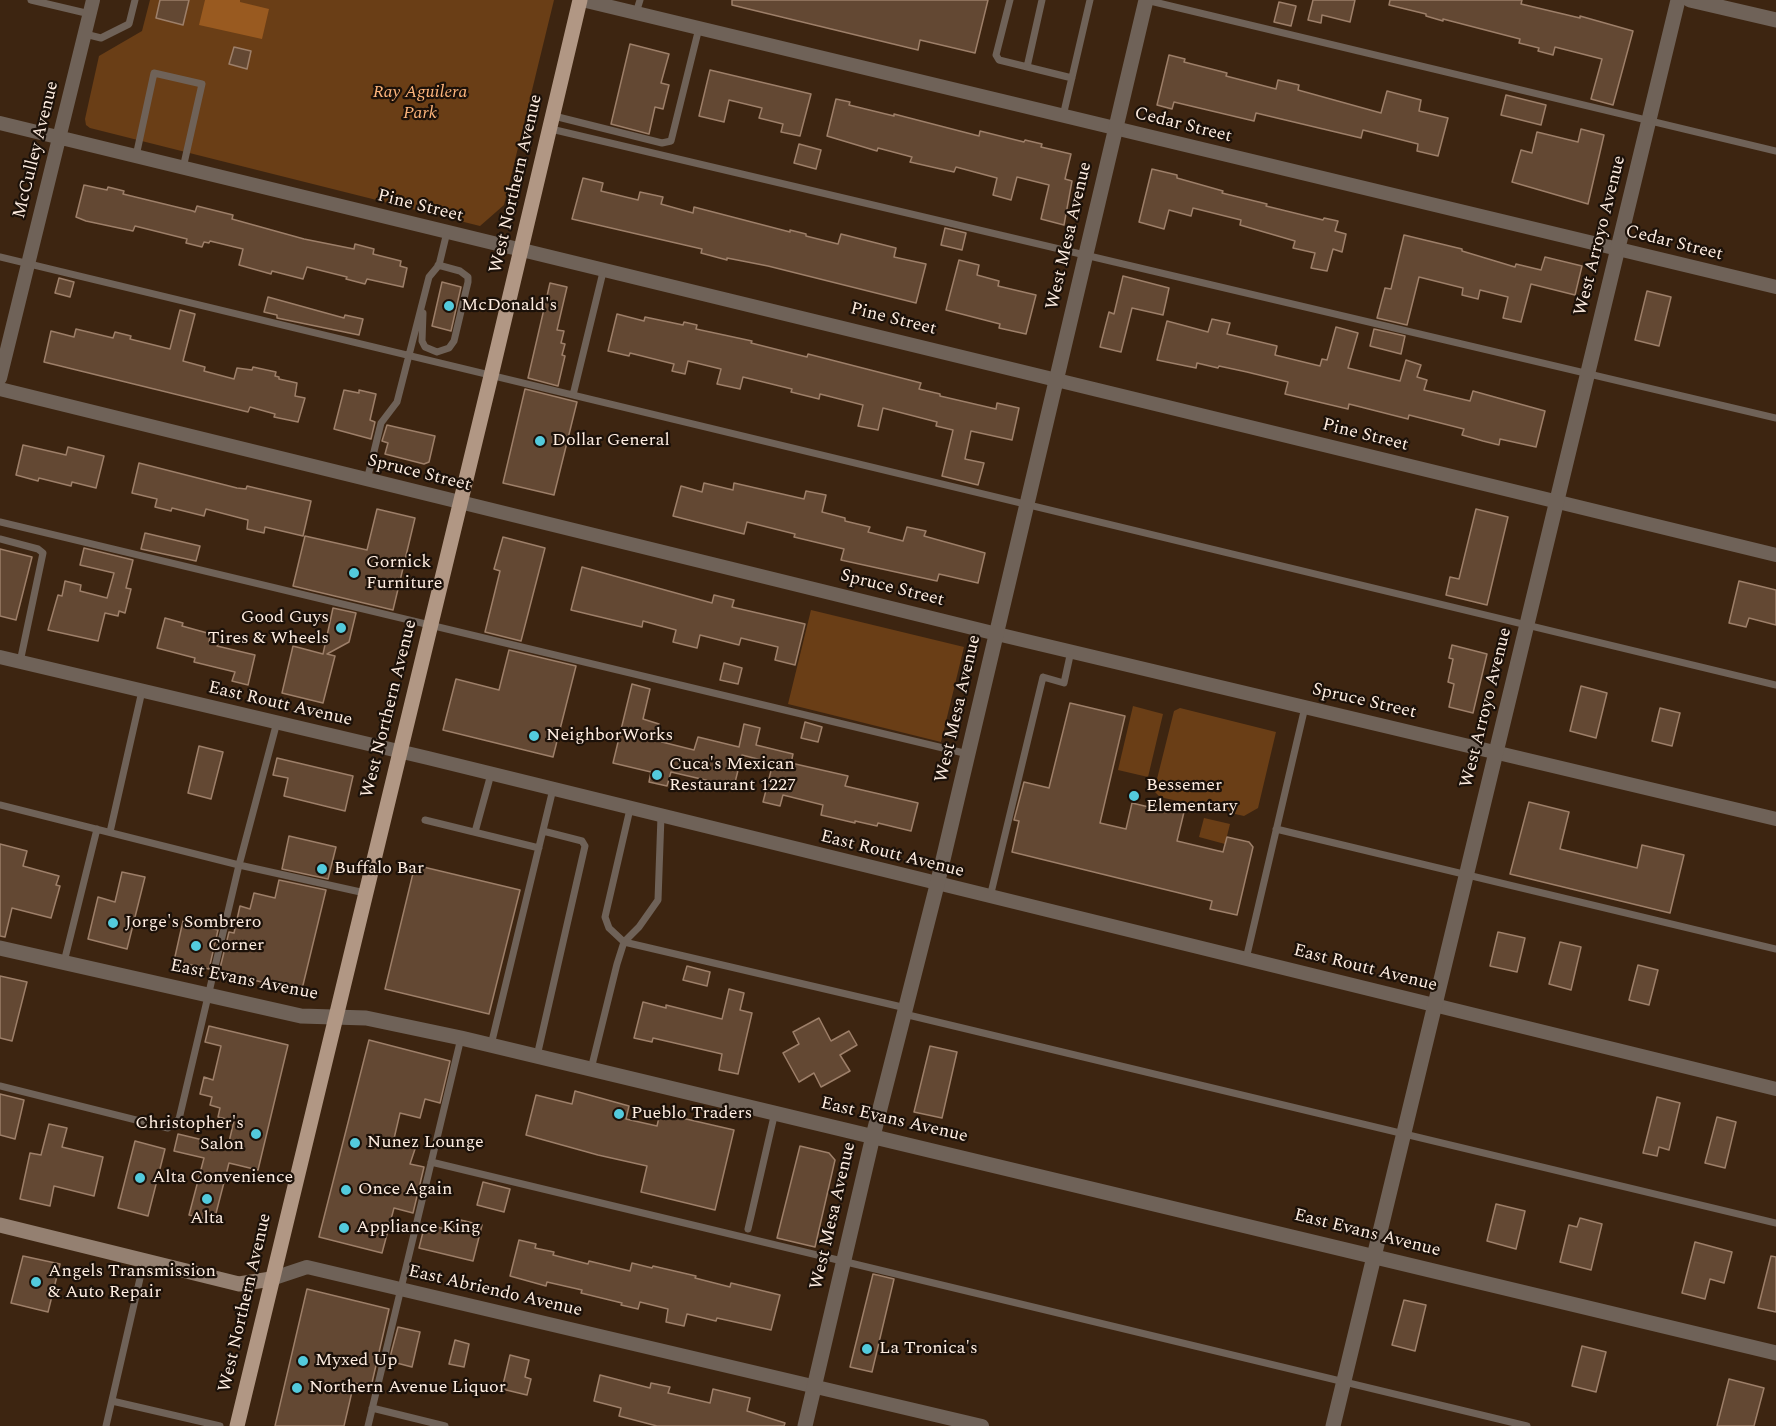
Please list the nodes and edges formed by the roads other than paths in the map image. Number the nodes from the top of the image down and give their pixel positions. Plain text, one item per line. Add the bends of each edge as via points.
1 (31, 0) edge
2 (93, 0) edge
3 (135, 0) edge
4 (581, 0) edge
5 (1010, 0) edge
6 (1042, 0) edge
7 (1090, 0) edge
8 (1146, 0) edge
9 (1678, 0) edge
10 (1689, 0) edge
11 (638, 7) edge
12 (90, 14) junction
13 (1776, 21) edge
14 (699, 28) junction
15 (85, 34) junction
16 (1027, 67) junction
17 (1072, 78) junction
18 (1063, 116) junction
19 (1649, 120) junction
20 (552, 122) junction
21 (0, 123) edge
22 (1115, 128) junction
23 (59, 136) junction
24 (1776, 151) edge
25 (136, 156) junction
26 (183, 168) junction
27 (447, 232) junction
28 (1618, 249) junction
29 (522, 250) junction
30 (1086, 255) junction
31 (0, 257) edge
32 (28, 264) junction
33 (438, 266) junction
34 (604, 268) junction
35 (1776, 287) edge
36 (424, 299) junction
37 (410, 356) junction
38 (1588, 373) junction
39 (491, 376) junction
40 (0, 378) edge
41 (1057, 379) junction
42 (0, 389) edge
43 (573, 395) junction
44 (1776, 418) edge
45 (368, 480) junction
46 (1557, 502) junction
47 (460, 503) junction
48 (1027, 506) junction
49 (0, 522) edge
50 (0, 539) edge
51 (1776, 555) edge
52 (431, 624) junction
53 (1527, 625) junction
54 (997, 634) junction
55 (1071, 651) junction
56 (0, 657) edge
57 (20, 662) junction
58 (1776, 685) edge
59 (142, 691) junction
60 (1305, 707) junction
61 (277, 722) junction
62 (400, 752) junction
63 (1496, 752) junction
64 (968, 754) junction
65 (491, 774) junction
66 (553, 789) junction
67 (0, 805) edge
68 (630, 809) junction
69 (661, 816) junction
70 (1776, 819) edge
71 (425, 820) dead end
72 (97, 829) junction
73 (1276, 829) junction
74 (543, 831) junction
75 (110, 832) junction
76 (475, 832) junction
77 (538, 848) junction
78 (239, 865) junction
79 (1466, 875) junction
80 (937, 885) junction
81 (365, 893) junction
82 (990, 897) junction
83 (624, 942) junction
84 (0, 948) edge
85 (1776, 949) edge
86 (1245, 959) junction
87 (63, 962) junction
88 (209, 995) junction
89 (1435, 1005) junction
90 (905, 1011) junction
91 (336, 1017) junction
92 (461, 1038) junction
93 (491, 1045) junction
94 (537, 1056) junction
95 (591, 1069) junction
96 (0, 1086) edge
97 (1776, 1089) edge
98 (776, 1112) junction
99 (1404, 1134) junction
100 (873, 1136) junction
101 (431, 1162) junction
102 (1776, 1223) edge
103 (0, 1225) edge
104 (748, 1229) dead end
105 (1374, 1256) junction
106 (144, 1261) junction
107 (844, 1261) junction
108 (271, 1279) junction
109 (399, 1289) junction
110 (1776, 1353) edge
111 (1344, 1382) junction
112 (814, 1386) junction
113 (112, 1401) junction
114 (372, 1408) junction
115 (106, 1426) edge
116 (220, 1426) edge
117 (237, 1426) edge
118 (368, 1426) edge
119 (445, 1426) edge
120 (805, 1426) edge
121 (982, 1426) edge
122 (1333, 1426) edge
123 (1527, 1426) edge

1 - 12 lane
2 - 12 street, McCulley Avenue
3 - 15 lane via 129,24 101,38
4 - 11 street, Cedar Street
4 - 20 main road, West Northern Avenue
5 - 16 lane via 996,55 999,60
6 - 16 lane
7 - 17 lane
8 - 19 lane
8 - 22 street, West Mesa Avenue
9 - 19 street, West Arroyo Avenue
10 - 13 street
11 - 14 street, Cedar Street
12 - 15 street, McCulley Avenue
14 - 18 street, Cedar Street
14 - 20 lane via 670,141 662,143
15 - 23 street, McCulley Avenue
16 - 17 lane
17 - 18 lane
18 - 22 street, Cedar Street
19 - 24 lane
19 - 28 street, West Arroyo Avenue
20 - 29 main road, West Northern Avenue
20 - 30 lane
21 - 23 street, Pine Street
22 - 28 street, Cedar Street
22 - 30 street, West Mesa Avenue
23 - 25 street, Pine Street
23 - 32 street, McCulley Avenue
25 - 26 street, Pine Street
25 - 26 lane via 154,73 202,84
26 - 27 street, Pine Street
27 - 29 street, Pine Street
27 - 33 lane
28 - 35 street, Cedar Street
28 - 38 street, West Arroyo Avenue
29 - 34 street, Pine Street
29 - 39 main road, West Northern Avenue
30 - 38 lane
30 - 41 street, West Mesa Avenue
31 - 32 lane
32 - 37 lane
32 - 40 street, McCulley Avenue
33 - 36 lane via 429,277
33 - 36 lane via 468,277 454,341 444,351 424,347
34 - 41 street, Pine Street
34 - 43 lane
36 - 37 lane
37 - 39 lane
37 - 45 lane via 397,402 381,423
38 - 44 lane
38 - 46 street, West Arroyo Avenue
39 - 43 lane
39 - 47 main road, West Northern Avenue
41 - 46 street, Pine Street
41 - 48 street, West Mesa Avenue
42 - 45 street, Spruce Street
43 - 48 lane
45 - 47 street, Spruce Street
46 - 51 street, Pine Street
46 - 53 street, West Arroyo Avenue
47 - 52 main road, West Northern Avenue
47 - 54 street, Spruce Street
48 - 53 lane
48 - 54 street, West Mesa Avenue
49 - 52 lane
50 - 57 lane via 43,553
52 - 62 main road, West Northern Avenue
52 - 64 lane
53 - 58 lane
53 - 63 street, West Arroyo Avenue
54 - 55 street, Spruce Street
54 - 64 street, West Mesa Avenue
55 - 60 street, Spruce Street
55 - 82 lane via 1065,683 1043,677
56 - 57 street, East Routt Avenue
57 - 59 street, East Routt Avenue
59 - 61 street, East Routt Avenue
59 - 75 lane
60 - 63 street, Spruce Street
60 - 73 lane
61 - 62 street, East Routt Avenue
61 - 78 lane
62 - 65 street, East Routt Avenue
62 - 81 main road, West Northern Avenue
63 - 70 street, Spruce Street
63 - 79 street, West Arroyo Avenue
64 - 80 street, West Mesa Avenue
65 - 66 street, East Routt Avenue
65 - 76 lane
66 - 68 street, East Routt Avenue
66 - 74 lane
67 - 72 lane
68 - 69 street, East Routt Avenue
68 - 83 lane via 605,917 609,928
69 - 80 street, East Routt Avenue
69 - 83 lane via 658,900
71 - 76 lane
72 - 75 lane
72 - 87 lane
73 - 79 lane
73 - 86 lane
74 - 77 lane
74 - 94 lane via 582,841 585,846
75 - 78 lane
76 - 77 lane
77 - 93 lane
78 - 81 lane
78 - 88 lane
79 - 85 lane
79 - 89 street, West Arroyo Avenue
80 - 82 street, East Routt Avenue
80 - 90 street, West Mesa Avenue
81 - 91 main road, West Northern Avenue
82 - 86 street, East Routt Avenue
83 - 90 lane
83 - 95 lane
84 - 87 street, East Evans Avenue
86 - 89 street, East Routt Avenue
87 - 88 street, East Evans Avenue
88 - 91 street, East Evans Avenue via 301,1016
88 - 96 lane via 179,1119 168,1128
89 - 97 street, East Routt Avenue
89 - 99 street, West Arroyo Avenue
90 - 99 lane
90 - 100 street, West Mesa Avenue
91 - 92 street, East Evans Avenue via 366,1018
91 - 108 main road, West Northern Avenue
92 - 93 street, East Evans Avenue
92 - 101 lane
93 - 94 street, East Evans Avenue
94 - 95 street, East Evans Avenue
95 - 98 street, East Evans Avenue
98 - 100 street, East Evans Avenue
98 - 104 lane
99 - 102 lane
99 - 105 street, West Arroyo Avenue
100 - 105 street, East Evans Avenue
100 - 107 street, West Mesa Avenue
101 - 107 lane
101 - 109 lane
103 - 106 main road, East Abriendo Avenue
105 - 110 street, East Evans Avenue
105 - 111 street, West Arroyo Avenue
106 - 108 main road, East Abriendo Avenue via 240,1284
106 - 113 lane
107 - 111 lane
107 - 112 street, West Mesa Avenue
108 - 109 street, East Abriendo Avenue via 306,1268
108 - 117 main road, West Northern Avenue
109 - 112 street, East Abriendo Avenue
109 - 114 lane
111 - 122 street, West Arroyo Avenue
111 - 123 lane
112 - 120 street, West Mesa Avenue
112 - 121 street, East Abriendo Avenue
113 - 115 lane
113 - 116 lane
114 - 118 lane
114 - 119 lane

